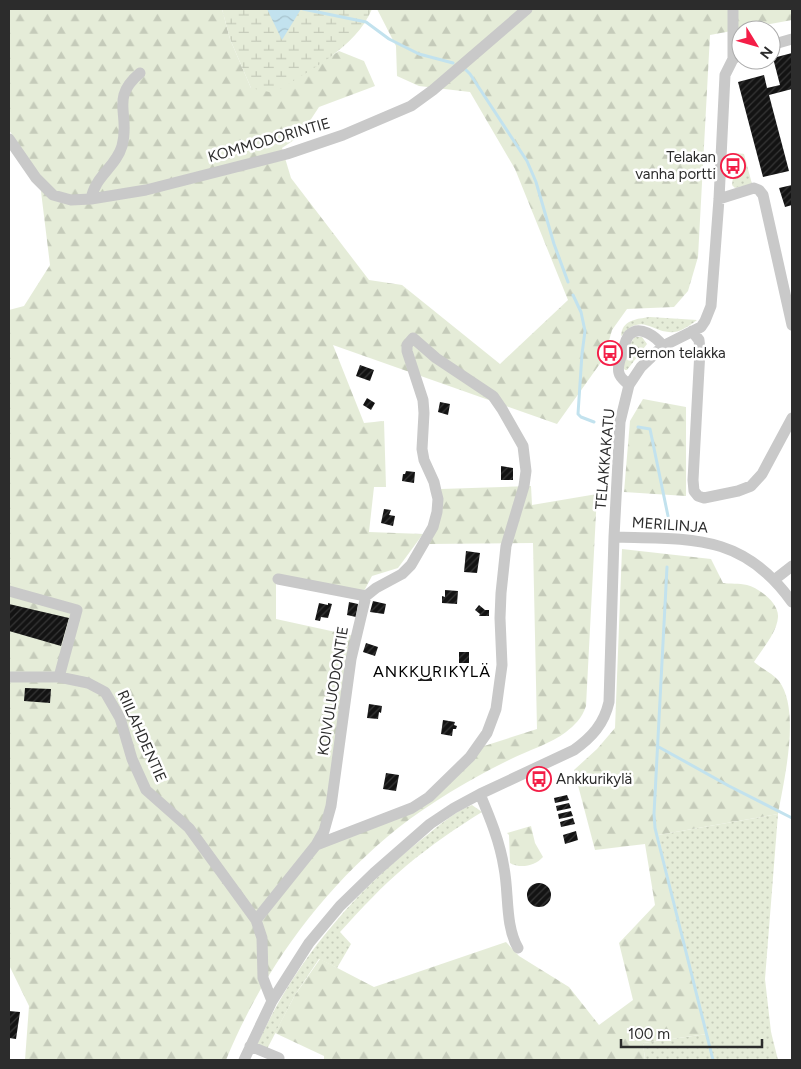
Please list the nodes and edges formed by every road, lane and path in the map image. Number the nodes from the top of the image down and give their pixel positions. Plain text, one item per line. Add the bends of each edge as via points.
1 (527, 9) edge
2 (731, 66) edge
3 (140, 73) dead end
4 (9, 139) edge
5 (90, 199) junction
6 (719, 199) junction
7 (792, 325) edge
8 (692, 332) junction
9 (662, 346) junction
10 (629, 385) junction
11 (792, 418) edge
12 (614, 537) junction
13 (792, 566) edge
14 (278, 579) dead end
15 (774, 580) junction
16 (9, 591) edge
17 (366, 596) junction
18 (792, 602) edge
19 (9, 677) edge
20 (59, 677) junction
21 (480, 794) junction
22 (316, 845) junction
23 (256, 920) junction
24 (518, 948) dead end
25 (272, 1001) junction
26 (250, 1046) junction
27 (279, 1058) dead end
28 (244, 1060) edge

1 - 5 street, KOMMODORINTIE via 433,90 411,106 387,117 287,154 146,190
2 - 6 street, TELAKKAKATU via 725,75
3 - 5 street via 123,94 121,148 95,184
4 - 5 street, KOMMODORINTIE via 36,178 53,195 71,200
6 - 7 street via 754,188 762,195
6 - 8 street, TELAKKAKATU via 711,306 706,321
8 - 9 street, TELAKKAKATU
8 - 11 street via 699,340 700,350 693,480 698,496 704,498 751,486 762,474
9 - 10 street, TELAKKAKATU
9 - 10 street via 650,333 638,332 628,336 618,370
10 - 12 street, TELAKKAKATU via 620,422
12 - 15 street, MERILINJA via 687,538 717,545 746,558
12 - 21 street, TELAKKAKATU via 606,713 597,730 574,750
13 - 15 street
14 - 17 street
15 - 18 street, MERILINJA
16 - 20 street via 77,610
17 - 22 street, KOIVULUODONTIE via 351,659 331,806
17 - 22 street via 411,565 436,512 438,499 422,449 423,400 407,351 407,345 413,338 436,358 493,396 523,446 524,486 506,546 501,593 499,698 492,722 481,742 429,797 412,808
19 - 20 street, RIILAHDENTIE
20 - 23 street, RIILAHDENTIE via 88,683 105,692 120,718 132,759 146,790 189,828
21 - 24 street via 503,861 511,931
21 - 25 street, TELAKKAKATU via 430,824 340,906 309,943
22 - 23 street, KOIVULUODONTIE
23 - 25 street, RIILAHDENTIE via 262,938 263,978
25 - 26 street, TELAKKAKATU
26 - 27 street
26 - 28 street, TELAKKAKATU

